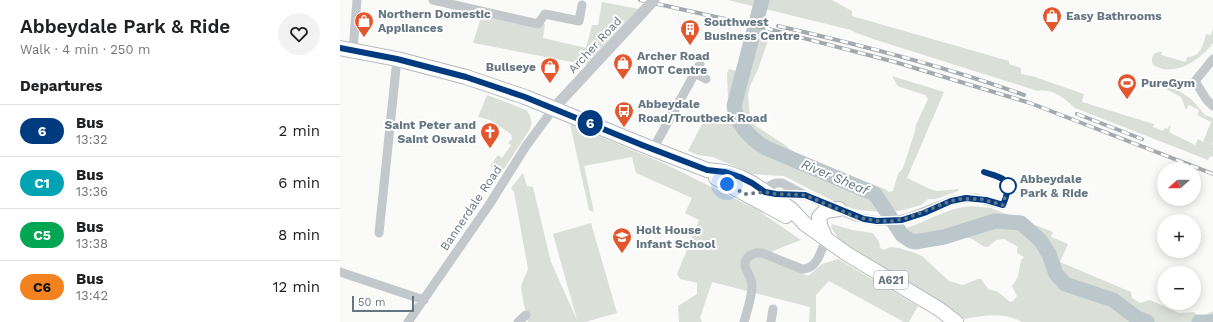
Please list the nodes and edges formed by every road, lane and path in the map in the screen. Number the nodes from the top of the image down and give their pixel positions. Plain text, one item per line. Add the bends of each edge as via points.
1 (357, 0) edge
2 (433, 0) edge
3 (654, 0) edge
4 (582, 5) dead end
5 (347, 49) edge
6 (397, 59) junction
7 (1213, 59) edge
8 (700, 64) dead end
9 (695, 73) junction
10 (706, 79) dead end
11 (1213, 106) edge
12 (554, 108) junction
13 (653, 149) junction
14 (712, 174) junction
15 (765, 198) junction
16 (1003, 205) dead end
17 (839, 209) junction
18 (779, 212) junction
19 (805, 224) junction
20 (379, 233) dead end
21 (826, 239) junction
22 (340, 272) edge
23 (424, 300) junction
24 (773, 309) dead end
25 (526, 315) dead end
26 (408, 322) edge
27 (518, 322) edge
28 (744, 322) edge
29 (770, 322) edge
30 (956, 322) edge

1 - 5 street
2 - 4 street via 538,24 545,14 579,22
3 - 12 street, Archer Road, bridge
5 - 6 main road, A621
6 - 12 main road, A621 via 466,77
6 - 20 street
7 - 11 street via 1195,81
8 - 9 street
9 - 10 street
9 - 13 street
12 - 13 main road, A621
12 - 23 street, Bannerdale Road
13 - 14 main road, A621
14 - 15 main road, A621 via 745,194
14 - 15 main road, A621 via 725,172 740,177 752,183
14 - 18 main road, A621 via 725,189 768,212
15 - 17 street via 776,194 805,195
15 - 18 main road, A621
15 - 19 main road, A621 via 791,210
16 - 17 street via 981,199 960,199 907,218 887,221 864,219
17 - 21 main road via 825,211 819,217
18 - 19 main road, A621
19 - 21 main road, A621
21 - 28 street via 814,265 807,269 762,253 751,254 744,264 752,280
21 - 30 main road, A621
22 - 23 street
23 - 26 street, Bannerdale Road
24 - 29 street
25 - 27 street

